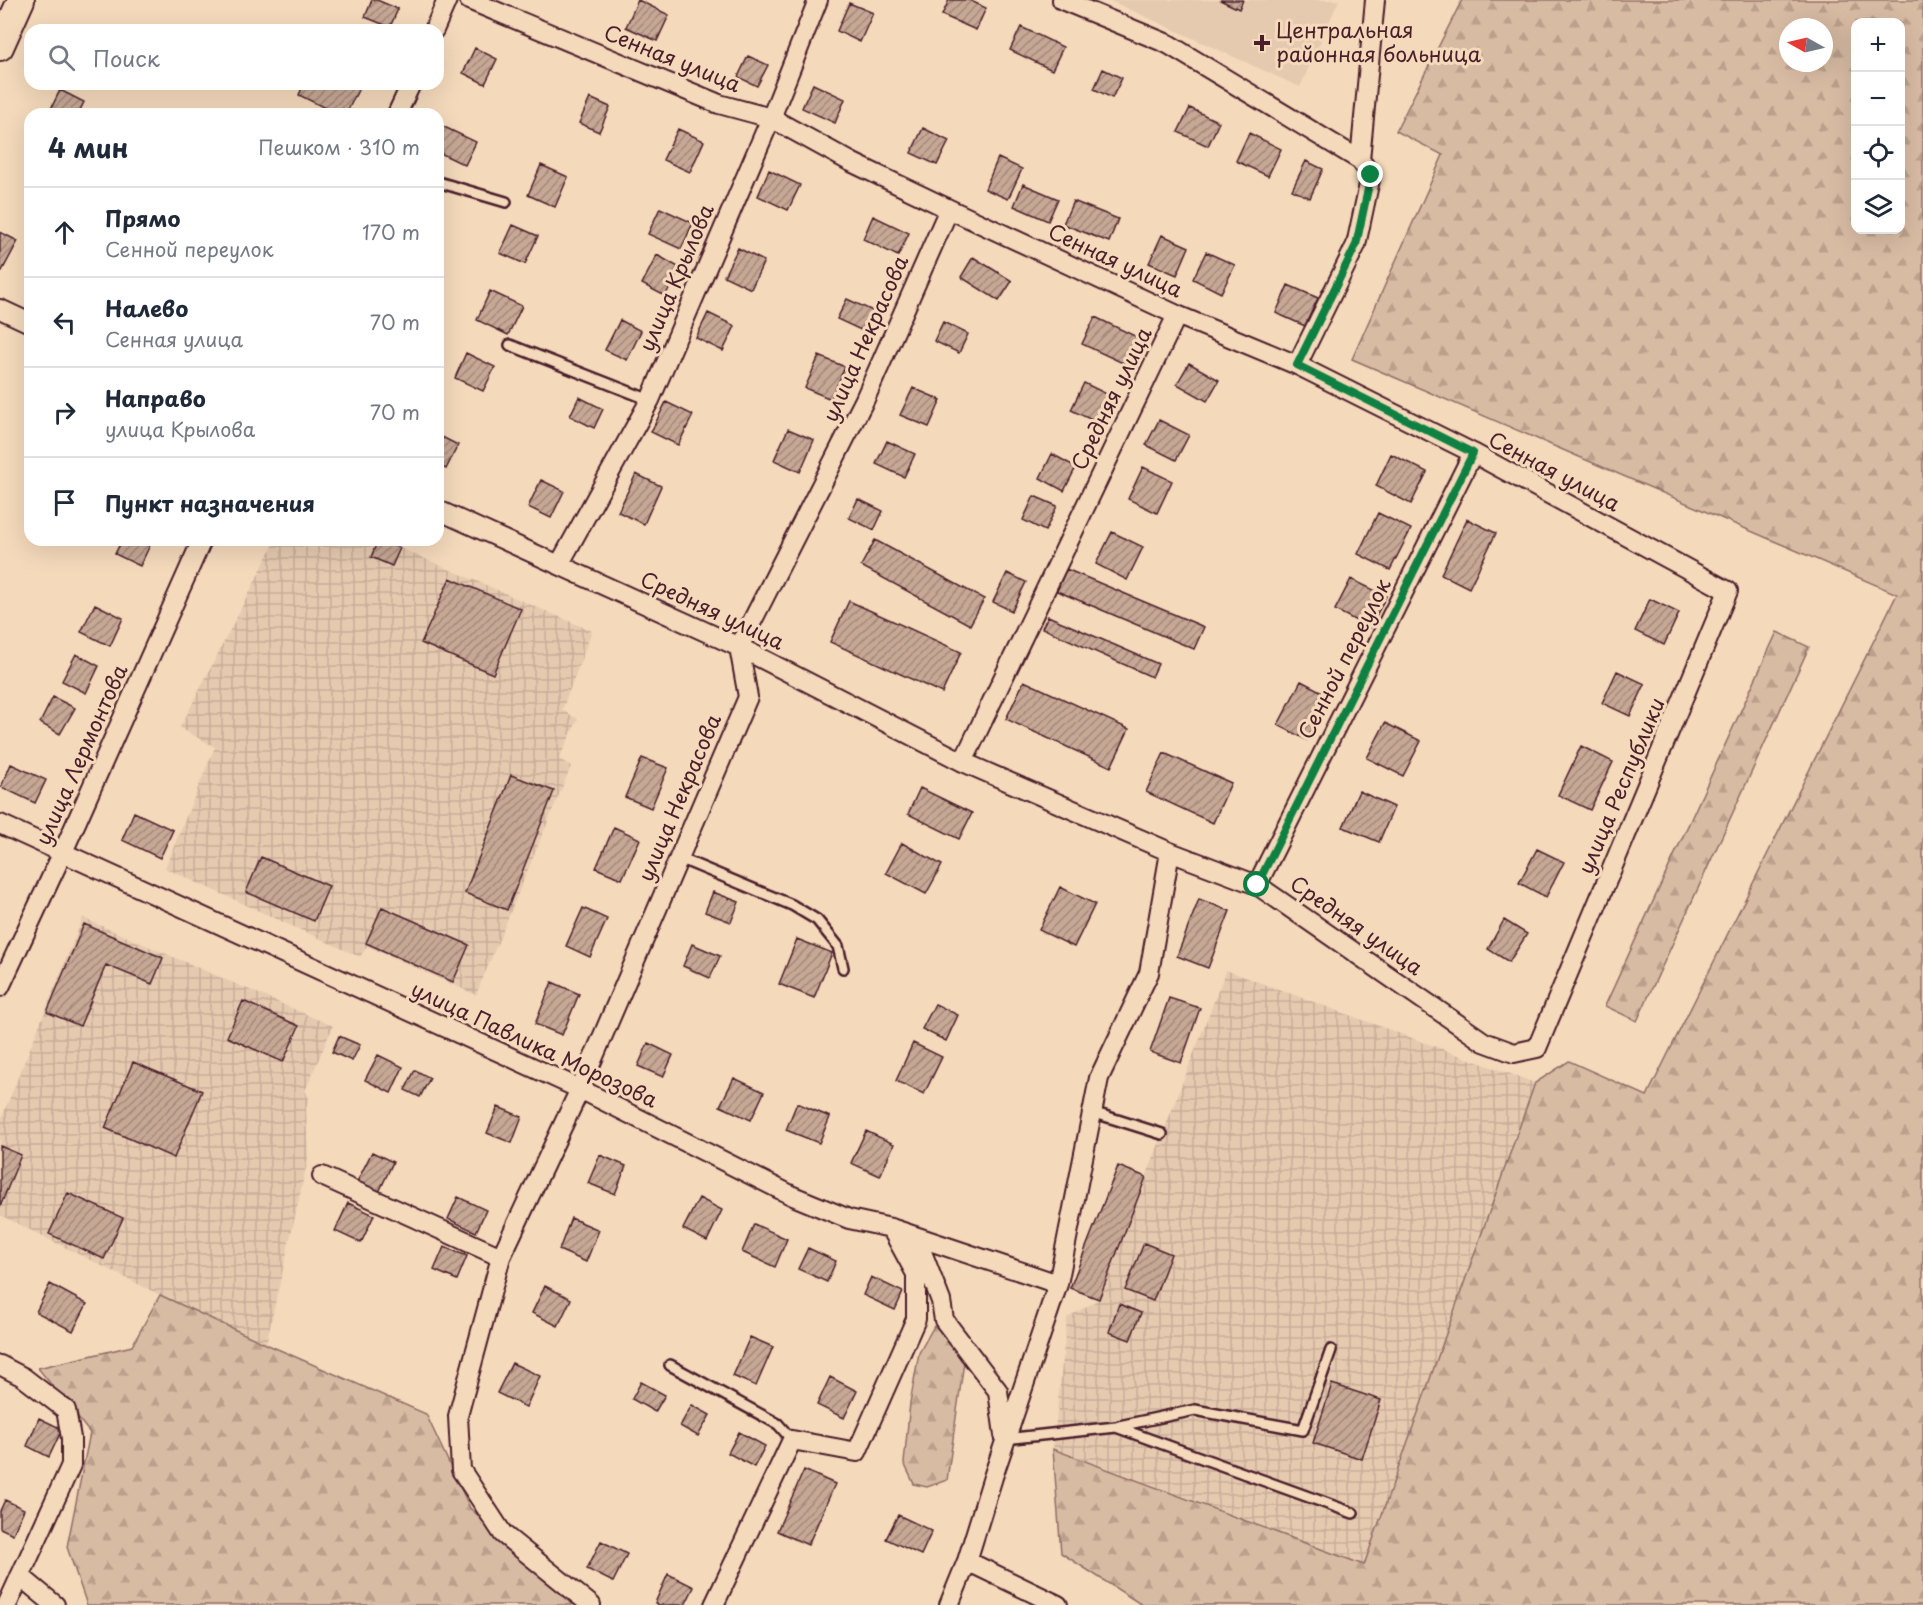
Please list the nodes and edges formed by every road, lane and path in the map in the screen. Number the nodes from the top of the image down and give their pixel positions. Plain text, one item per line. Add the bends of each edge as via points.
1 (21, 0) edge
2 (447, 0) edge
3 (470, 0) edge
4 (818, 0) edge
5 (1062, 0) edge
6 (1375, 0) edge
7 (437, 24) edge
8 (0, 47) edge
9 (408, 90) edge
10 (401, 108) edge
11 (771, 118) junction
12 (1360, 160) junction
13 (444, 184) edge
14 (506, 202) dead end
15 (949, 209) junction
16 (0, 309) edge
17 (1177, 315) junction
18 (24, 320) edge
19 (510, 345) dead end
20 (1297, 365) junction
21 (650, 400) junction
22 (1473, 453) junction
23 (444, 513) edge
24 (199, 546) edge
25 (559, 565) junction
26 (1728, 591) joint
27 (739, 647) junction
28 (963, 762) junction
29 (0, 824) edge
30 (63, 852) junction
31 (1170, 852) junction
32 (679, 858) junction
33 (1257, 885) junction
34 (843, 968) dead end
35 (0, 987) edge
36 (1557, 998) joint
37 (580, 1089) junction
38 (1092, 1112) junction
39 (1162, 1134) dead end
40 (322, 1176) dead end
41 (891, 1228) junction
42 (501, 1257) junction
43 (1058, 1284) junction
44 (1331, 1350) dead end
45 (0, 1365) edge
46 (670, 1365) dead end
47 (1116, 1427) junction
48 (1005, 1439) junction
49 (792, 1440) junction
50 (1353, 1513) dead end
51 (967, 1561) junction
52 (20, 1576) junction
53 (7, 1605) edge
54 (55, 1605) edge
55 (591, 1605) edge
56 (714, 1605) edge
57 (949, 1605) edge
58 (1058, 1605) edge

1 - 8 street
2 - 7 street
3 - 11 street, Сенная улица via 719,104
4 - 11 street, улица Крылова
5 - 12 street via 1168,44
6 - 12 street
9 - 10 street
11 - 15 street, Сенная улица
11 - 21 street, улица Крылова
12 - 20 street via 1371,175 1356,245
13 - 14 lane
15 - 17 street, Сенная улица
15 - 27 street, улица Некрасова via 866,399
16 - 18 street
17 - 20 street, Сенная улица
17 - 28 street, Средняя улица
19 - 21 lane
20 - 22 street, Сенная улица
21 - 25 street, улица Крылова
22 - 26 street, Сенная улица
22 - 33 street, Сенной переулок
23 - 25 street, Средняя улица
24 - 30 street, улица Лермонтова
25 - 27 street, Средняя улица
26 - 36 street, улица Республики
27 - 28 street, Средняя улица
27 - 32 street, улица Некрасова via 748,697
28 - 31 street, Средняя улица
29 - 30 street, улица Павлика Морозова
30 - 35 street, улица Лермонтова
30 - 37 street, улица Павлика Морозова
31 - 33 street, Средняя улица
31 - 38 street via 1149,973 1099,1078
32 - 34 lane via 817,920 838,946
32 - 37 street, улица Некрасова
33 - 36 street, Средняя улица via 1484,1042 1514,1053 1537,1047
37 - 41 street, улица Павлика Морозова via 793,1197 849,1219
37 - 42 street, улица Некрасова
38 - 39 lane
38 - 43 street
40 - 42 street
41 - 43 street, улица Павлика Морозова
41 - 48 street via 921,1252 941,1300 944,1320 998,1391
41 - 49 street via 916,1274 916,1319 857,1452
42 - 55 street, улица Некрасова via 458,1416 461,1470 503,1534
43 - 48 street
44 - 47 lane via 1303,1430 1195,1410
45 - 52 street via 23,1377 66,1410 71,1438 71,1465
46 - 49 lane via 778,1424
47 - 48 lane
47 - 50 lane
48 - 51 street
49 - 56 street
51 - 57 street
51 - 58 street
52 - 53 street
52 - 54 street

